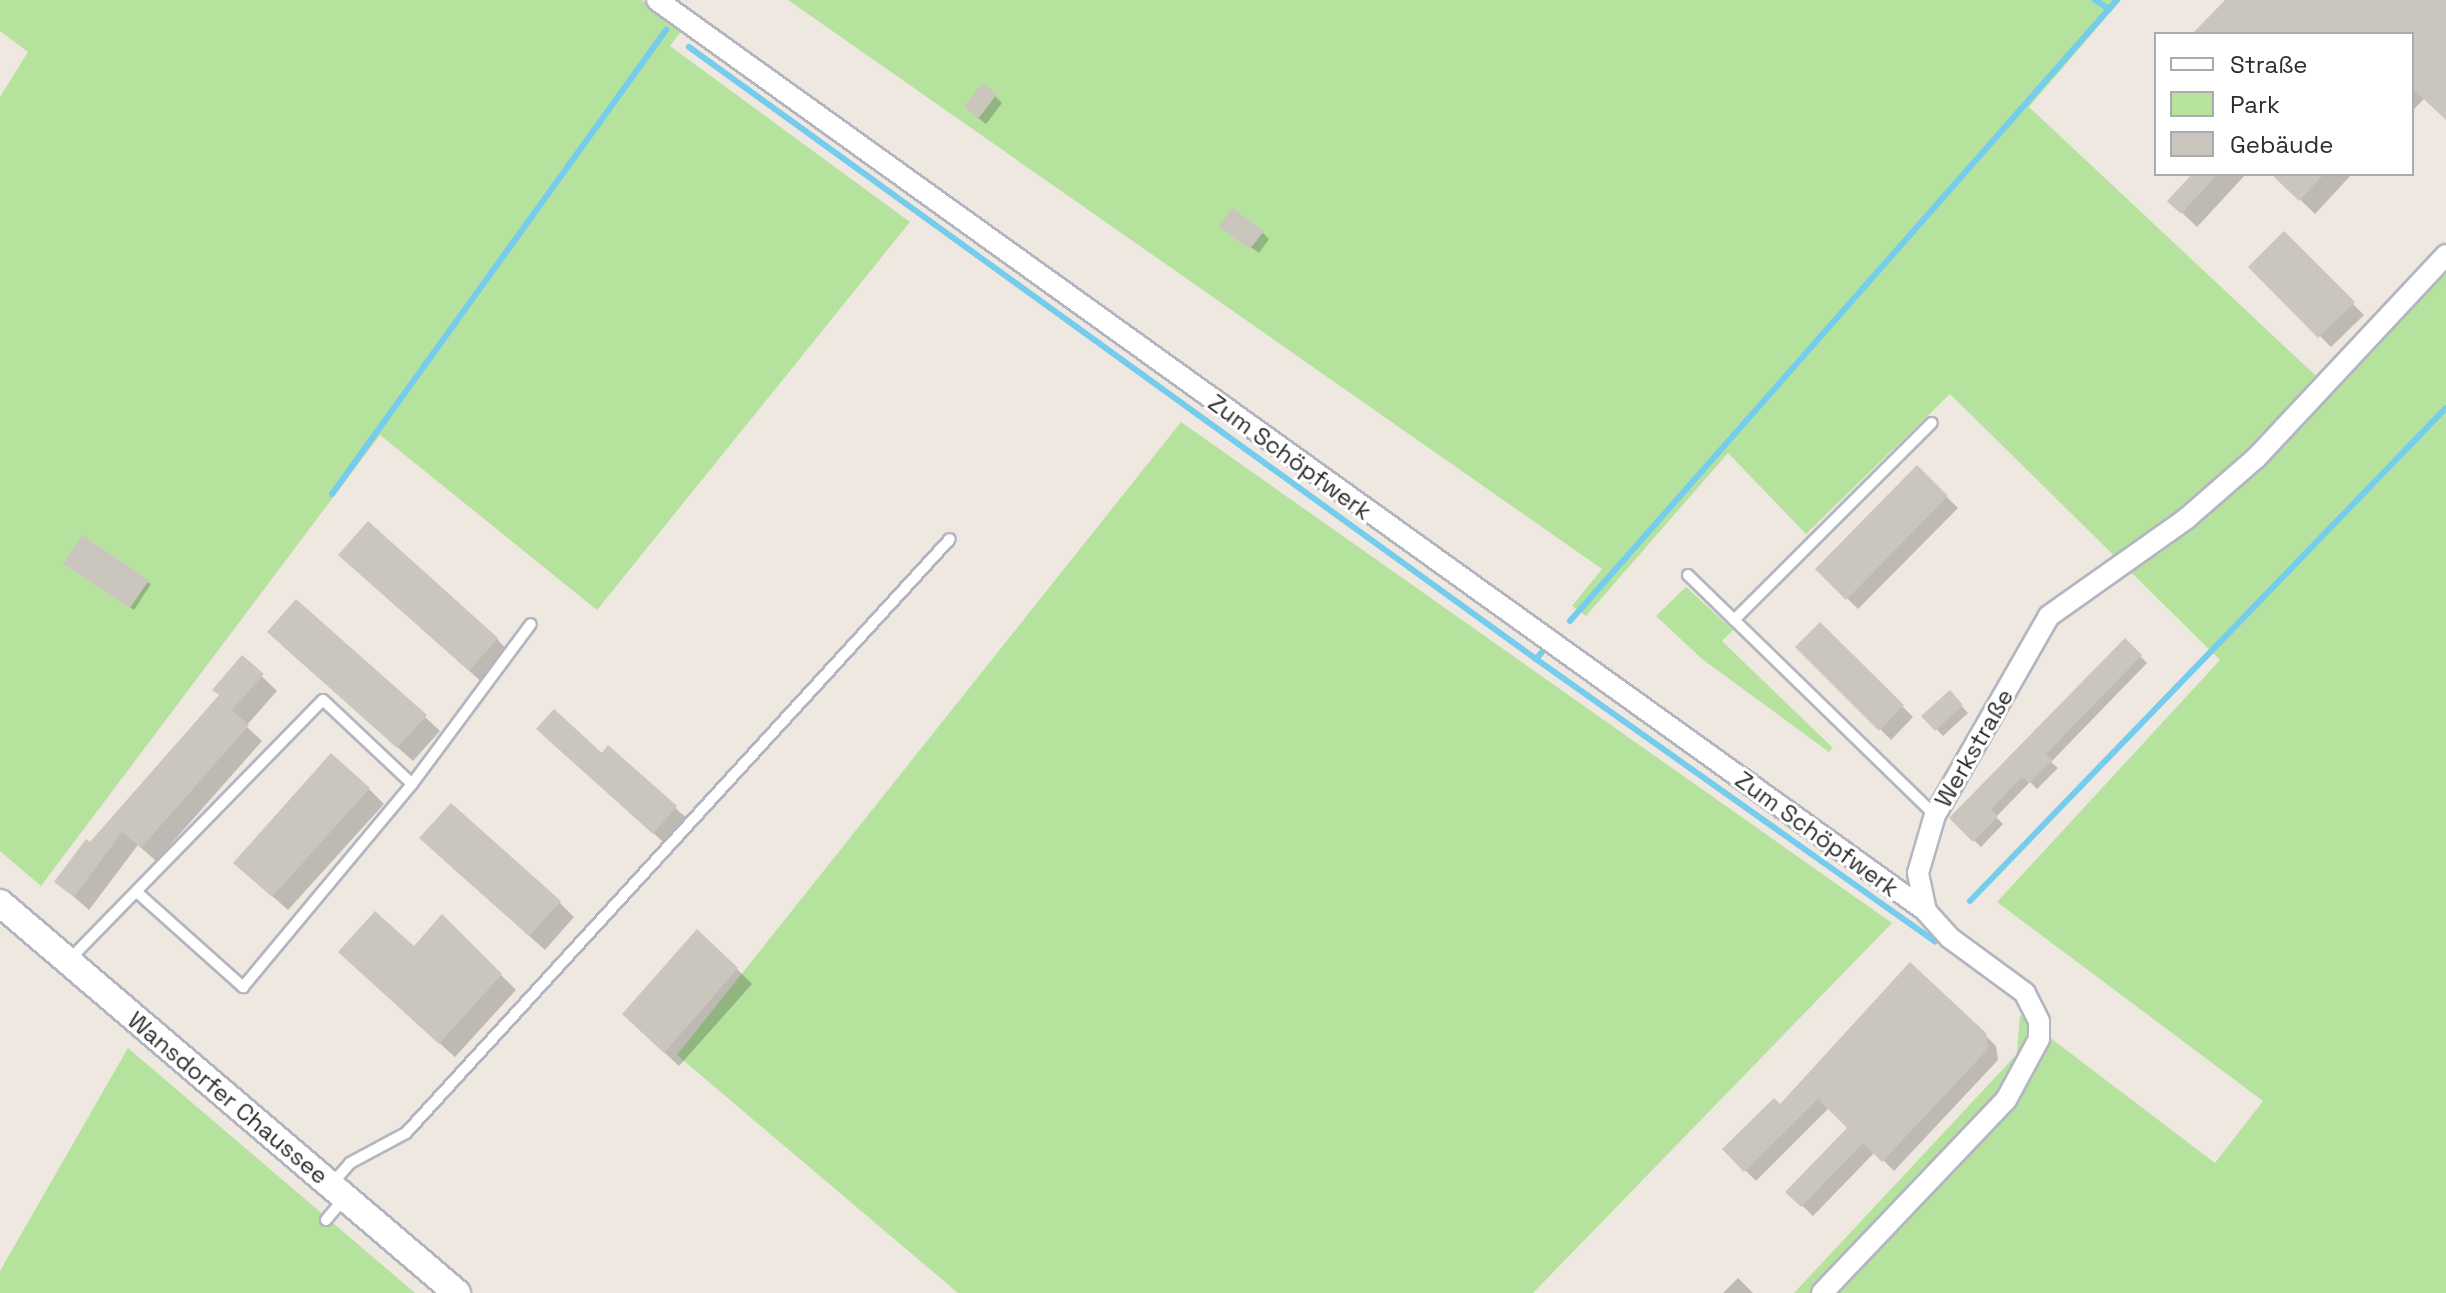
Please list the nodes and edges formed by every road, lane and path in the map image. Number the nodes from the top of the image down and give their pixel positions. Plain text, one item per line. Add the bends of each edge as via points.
1 (657, 0) edge
2 (2446, 255) edge
3 (1932, 423) dead end
4 (950, 539) dead end
5 (1688, 575) dead end
6 (1734, 620) junction
7 (531, 624) dead end
8 (412, 784) junction
9 (1935, 815) junction
10 (139, 894) junction
11 (0, 903) edge
12 (1926, 911) junction
13 (68, 961) junction
14 (338, 1191) junction
15 (326, 1220) dead end
16 (457, 1293) edge
17 (1822, 1293) edge

1 - 12 street, Zum Schöpfwerk
2 - 9 street, Werkstraße via 2256,458 2186,519 2049,616
3 - 6 lane
4 - 14 lane via 406,1133 350,1163
5 - 6 lane
6 - 9 lane
7 - 8 lane
8 - 10 lane via 323,700
8 - 10 lane via 243,987
9 - 12 street, Werkstraße via 1918,873
10 - 13 lane
11 - 13 street, Wansdorfer Chaussee
12 - 17 street via 1950,938 2025,993 2039,1021 2039,1039 2006,1100
13 - 14 street, Wansdorfer Chaussee
14 - 15 lane
14 - 16 street, Wansdorfer Chaussee

